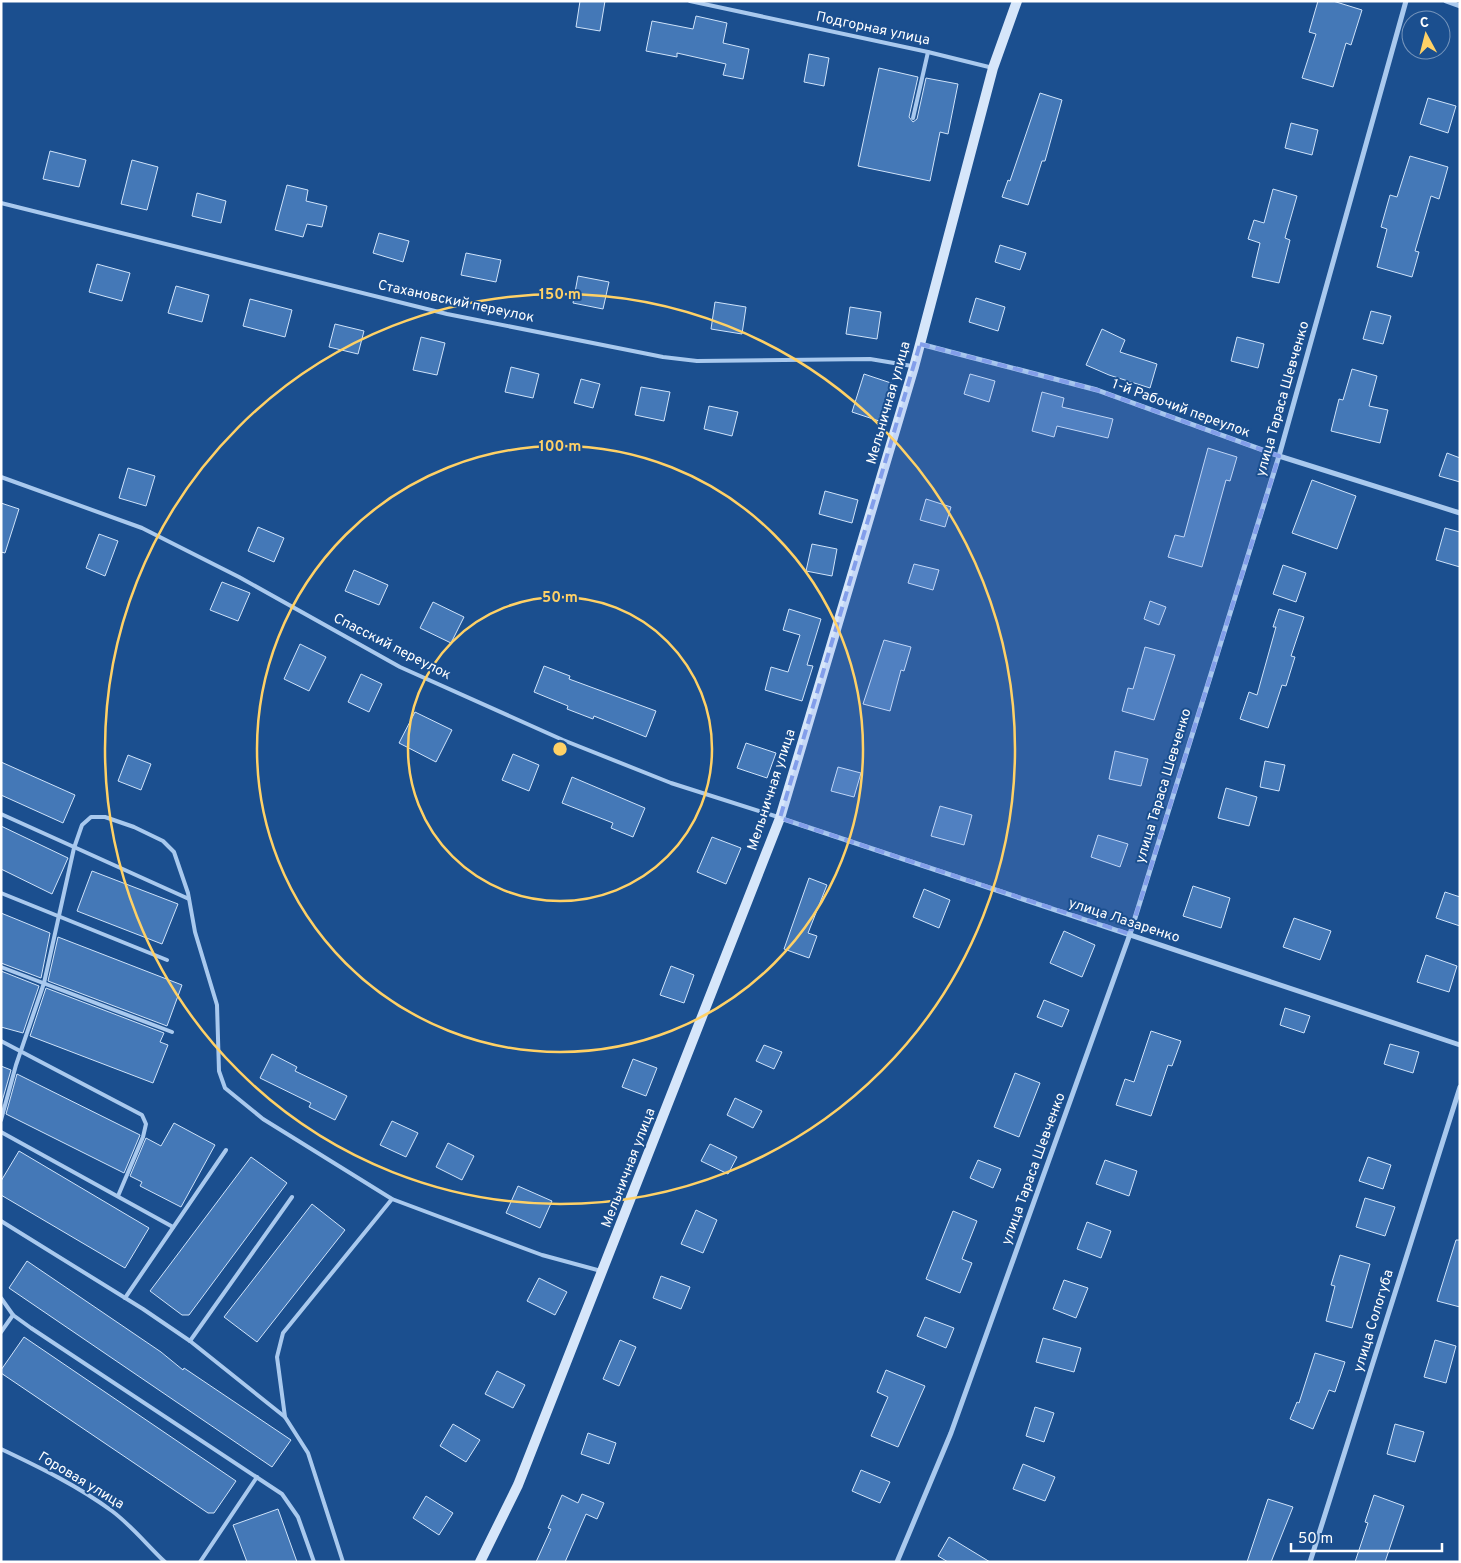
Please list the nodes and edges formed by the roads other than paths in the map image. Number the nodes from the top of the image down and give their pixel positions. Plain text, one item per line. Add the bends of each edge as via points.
1 (690, 1) edge
2 (1017, 1) edge
3 (1406, 1) edge
4 (1446, 1) edge
5 (1460, 6) edge
6 (928, 52) junction
7 (993, 68) junction
8 (913, 118) dead end
9 (1, 203) edge
10 (920, 344) junction
11 (914, 367) junction
12 (1279, 456) junction
13 (1, 477) edge
14 (1460, 513) edge
15 (1, 814) edge
16 (780, 818) junction
17 (74, 848) junction
18 (1, 893) edge
19 (189, 899) junction
20 (59, 918) junction
21 (1130, 934) junction
22 (167, 960) dead end
23 (1, 967) edge
24 (44, 983) junction
25 (172, 1032) dead end
26 (1, 1041) edge
27 (1460, 1045) edge
28 (21, 1050) junction
29 (1460, 1087) edge
30 (1, 1120) edge
31 (1, 1132) edge
32 (226, 1150) dead end
33 (118, 1196) junction
34 (292, 1197) dead end
35 (392, 1199) junction
36 (1, 1221) edge
37 (174, 1227) junction
38 (603, 1271) junction
39 (1, 1298) edge
40 (125, 1298) junction
41 (13, 1315) junction
42 (1, 1332) edge
43 (190, 1341) junction
44 (285, 1417) junction
45 (1, 1449) edge
46 (257, 1477) junction
47 (165, 1562) edge
48 (200, 1562) edge
49 (314, 1562) edge
50 (343, 1562) edge
51 (480, 1562) edge
52 (897, 1562) edge
53 (1310, 1562) edge

1 - 6 lane, Подгорная улица
2 - 7 main road, Мельничная улица
3 - 12 street, улица Тараса Шевченко
4 - 5 street
6 - 7 lane, Подгорная улица
6 - 8 lane
7 - 10 main road, Мельничная улица
9 - 11 lane, Стахановский переулок via 447,314 663,357 697,361 870,359
10 - 11 main road, Мельничная улица
10 - 12 street, 1-й Рабочий переулок via 1097,390
11 - 16 main road, Мельничная улица
12 - 14 street, 1-й Рабочий переулок
12 - 21 street, улица Тараса Шевченко
13 - 16 lane, Спасский переулок via 142,528 240,577 400,667 563,740 671,783
15 - 17 lane
16 - 21 street, улица Лазаренко
16 - 38 main road, Мельничная улица
17 - 19 lane
17 - 19 lane via 82,825 91,817 104,817 134,827 163,841 174,852
17 - 20 lane
18 - 20 lane
19 - 35 lane via 195,932 217,1005 219,1072 225,1088 263,1119
20 - 22 lane
20 - 24 lane
21 - 27 street, улица Лазаренко
21 - 52 street, улица Тараса Шевченко via 951,1433
23 - 24 lane
24 - 25 lane
24 - 28 lane
26 - 28 lane
28 - 30 lane
28 - 33 lane via 142,1115 146,1124
29 - 53 street, улица Сологуба
31 - 33 lane
32 - 37 lane
33 - 37 lane
34 - 43 lane
35 - 38 lane via 542,1255
35 - 44 lane via 283,1333 277,1357
36 - 40 lane
37 - 40 lane
38 - 51 main road, Мельничная улица via 518,1485
39 - 41 lane
40 - 43 lane
41 - 42 lane
41 - 46 lane
43 - 44 lane
44 - 50 lane via 308,1453
45 - 47 lane, Горовая улица via 60,1478 112,1511
46 - 48 lane
46 - 49 lane via 282,1494 298,1517

